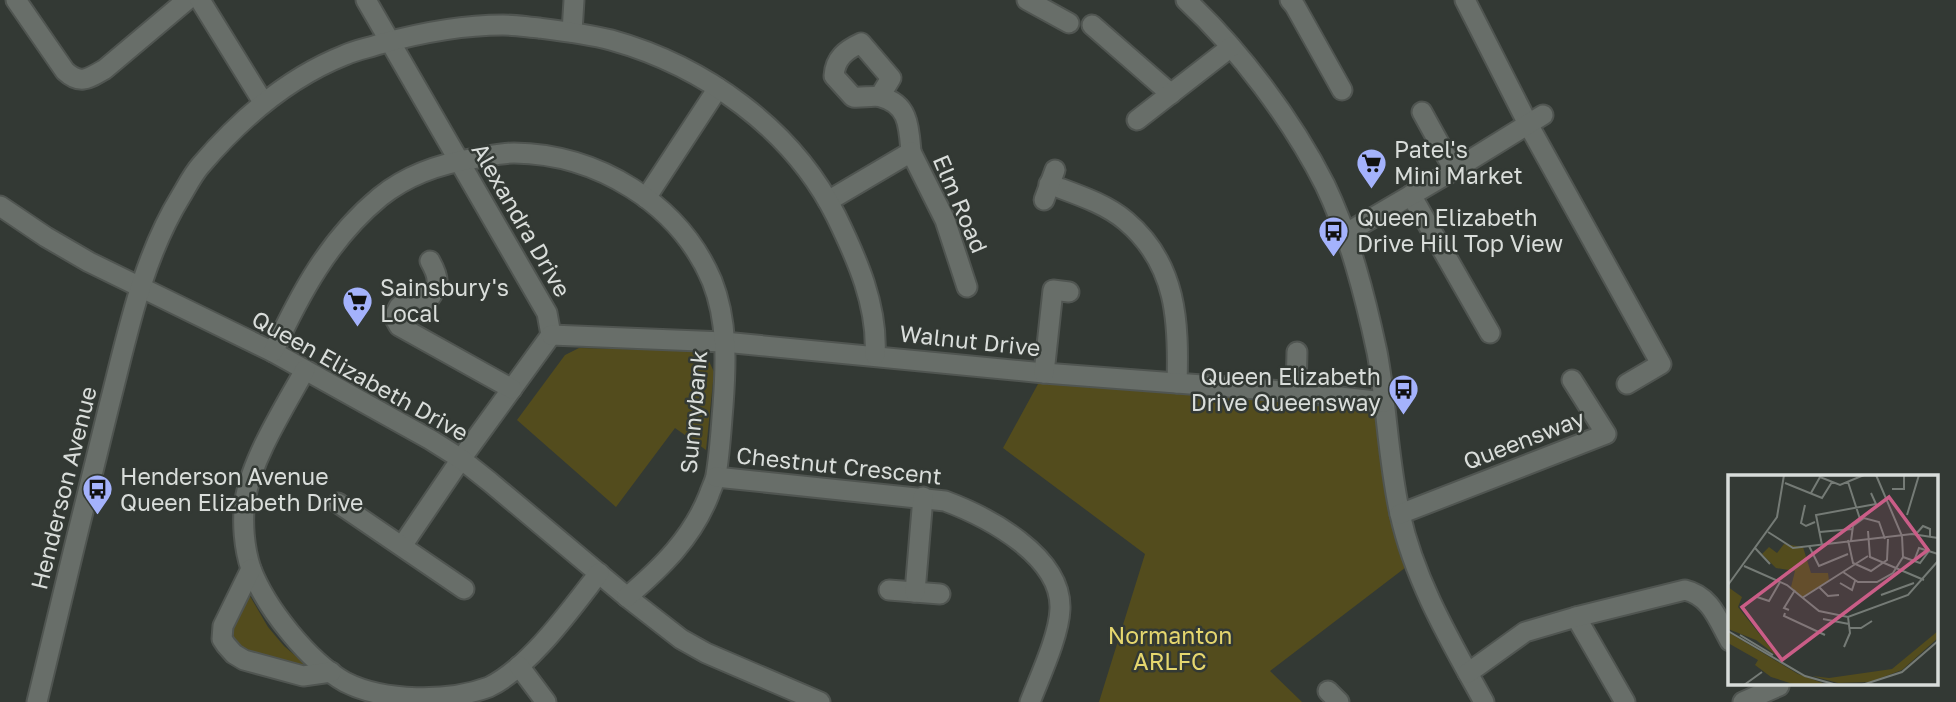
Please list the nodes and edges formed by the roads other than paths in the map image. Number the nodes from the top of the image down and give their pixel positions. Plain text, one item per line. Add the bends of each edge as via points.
1 (16, 0) edge
2 (187, 0) edge
3 (200, 0) edge
4 (366, 0) edge
5 (574, 0) edge
6 (1027, 0) edge
7 (1186, 0) edge
8 (1290, 0) edge
9 (1465, 0) edge
10 (1069, 23) dead end
11 (1092, 25) dead end
12 (572, 32) junction
13 (390, 41) junction
14 (1231, 47) junction
15 (718, 88) junction
16 (1342, 90) dead end
17 (1171, 94) junction
18 (880, 96) dead end
19 (263, 102) junction
20 (1422, 112) dead end
21 (1536, 119) junction
22 (1138, 120) dead end
23 (911, 152) junction
24 (459, 161) junction
25 (1454, 170) junction
26 (1049, 184) dead end
27 (1411, 195) junction
28 (646, 198) junction
29 (828, 201) junction
30 (3, 215) edge
31 (1345, 234) junction
32 (430, 261) dead end
33 (140, 287) junction
34 (967, 287) dead end
35 (1069, 292) dead end
36 (1490, 333) dead end
37 (551, 335) junction
38 (724, 342) junction
39 (273, 352) junction
40 (1297, 352) dead end
41 (875, 355) junction
42 (305, 370) junction
43 (1044, 373) junction
44 (1572, 380) dead end
45 (1177, 383) junction
46 (1627, 384) dead end
47 (512, 389) junction
48 (1296, 392) junction
49 (1384, 402) junction
50 (461, 459) junction
51 (716, 477) junction
52 (923, 497) junction
53 (338, 503) dead end
54 (1400, 514) junction
55 (402, 546) junction
56 (251, 569) junction
57 (600, 573) junction
58 (464, 589) dead end
59 (889, 590) dead end
60 (915, 592) junction
61 (940, 594) dead end
62 (627, 597) junction
63 (1576, 617) junction
64 (1728, 638) edge
65 (519, 666) junction
66 (331, 672) junction
67 (1468, 673) junction
68 (1779, 686) dead end
69 (1752, 693) edge
70 (389, 699) edge
71 (37, 702) edge
72 (546, 702) edge
73 (820, 702) edge
74 (1031, 702) edge
75 (1484, 702) edge
76 (1625, 702) edge

1 - 2 street via 65,71 73,79 83,80 104,69
3 - 19 street
4 - 13 street, Alexandra Drive
5 - 12 street
6 - 10 street
7 - 14 street
8 - 16 street
9 - 21 street
11 - 17 street
12 - 13 street, Henderson Avenue via 505,24 457,27
12 - 15 street, Henderson Avenue via 651,54
13 - 19 street, Henderson Avenue via 346,54 302,75
13 - 24 street, Alexandra Drive
14 - 17 street
14 - 31 street via 1298,139
15 - 28 street
15 - 29 street, Henderson Avenue via 764,123
17 - 22 street
18 - 23 street via 901,107 908,122
19 - 33 street, Henderson Avenue via 198,169 173,209
20 - 25 street
21 - 25 street
21 - 46 street via 1661,364
23 - 29 street, Elm Road
23 - 34 street, Elm Road via 945,220
24 - 28 street, Sunnybank via 512,153 570,160 624,182
24 - 37 street, Alexandra Drive via 547,313
24 - 39 street, Sunnybank via 415,175 351,223 310,278
25 - 27 street
26 - 45 street via 1126,220 1153,252 1174,305
27 - 31 street
27 - 36 street
28 - 38 street, Sunnybank via 667,215 698,255 712,281
29 - 41 street, Henderson Avenue via 862,277 872,310
30 - 33 street, Queen Elizabeth Drive
31 - 49 street via 1367,311
32 - 47 street via 438,283 435,292 427,302 411,296 399,307 394,317 399,326
33 - 39 street, Queen Elizabeth Drive
33 - 71 street, Henderson Avenue
35 - 43 street via 1053,290
37 - 38 street, Walnut Drive
37 - 47 street, Alexandra Drive
38 - 41 street, Walnut Drive
38 - 51 street, Sunnybank
39 - 42 street, Queen Elizabeth Drive
40 - 48 street
41 - 43 street, Walnut Drive
42 - 50 street, Queen Elizabeth Drive
42 - 56 street via 263,449 245,501
43 - 45 street, Walnut Drive
44 - 54 street, Queensway via 1606,434
45 - 48 street, Walnut Drive
47 - 50 street, Alexandra Drive
48 - 49 street, Walnut Drive
49 - 54 street
50 - 55 street, Alexandra Drive
50 - 57 street, Queen Elizabeth Drive
51 - 52 street, Chestnut Crescent
51 - 62 street, Sunnybank via 684,542
52 - 60 street
52 - 74 street, Chestnut Crescent via 946,500 995,525 1038,557 1051,573 1060,609
53 - 55 street
54 - 67 street via 1432,605
55 - 58 street
56 - 66 street via 284,626
56 - 66 street via 223,626 226,645 244,660 303,676
57 - 62 street, Queen Elizabeth Drive
57 - 65 street
59 - 60 street
60 - 61 street
62 - 73 street, Queen Elizabeth Drive via 706,653
63 - 64 street via 1685,590 1705,598
63 - 67 street via 1525,632
63 - 76 street
65 - 70 street via 490,687 460,697
65 - 72 street
66 - 70 street via 344,682
67 - 75 street
68 - 69 street

